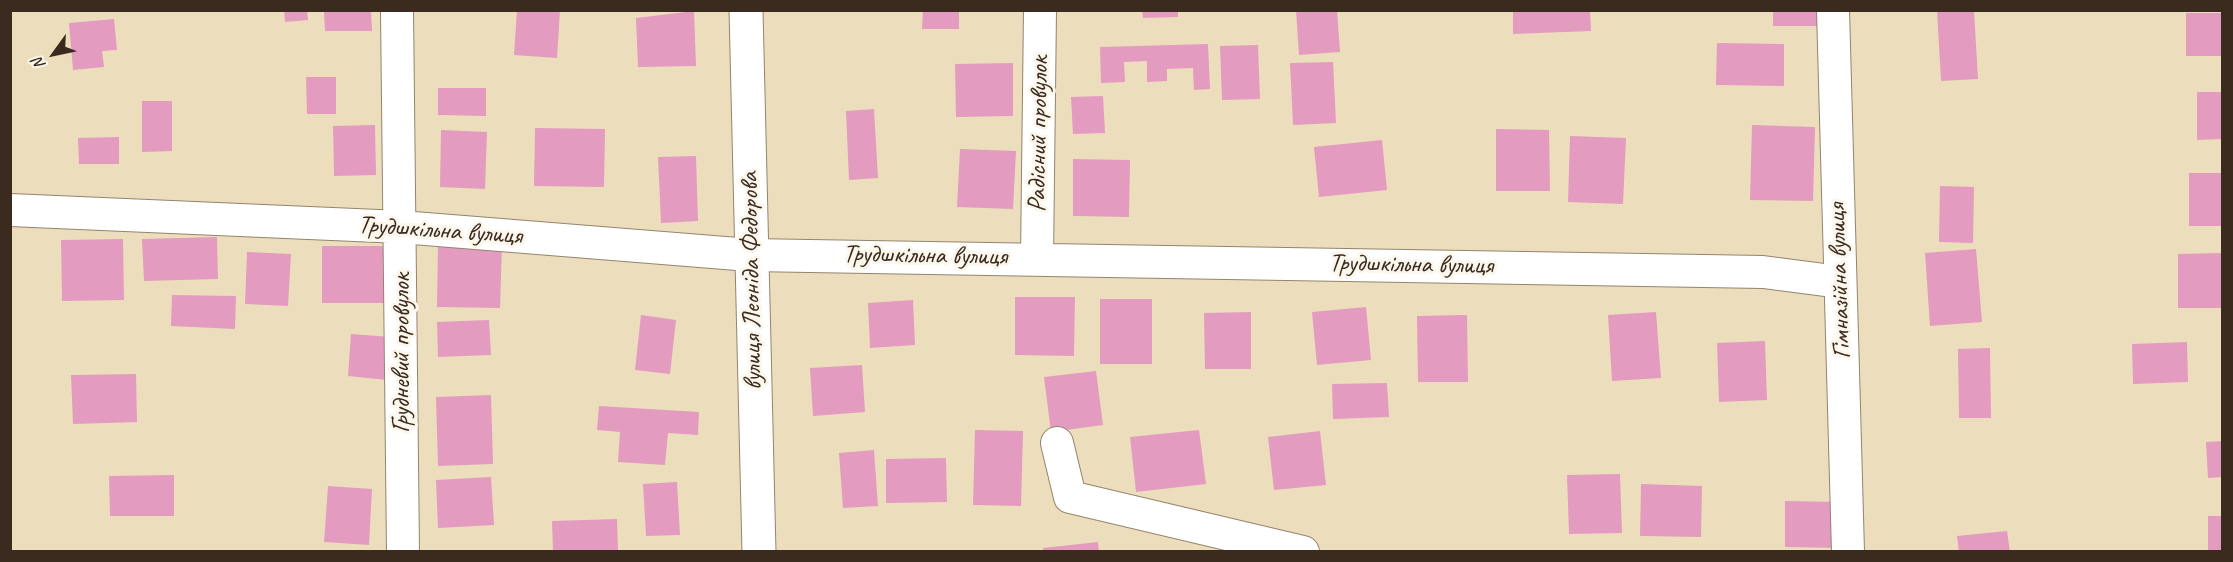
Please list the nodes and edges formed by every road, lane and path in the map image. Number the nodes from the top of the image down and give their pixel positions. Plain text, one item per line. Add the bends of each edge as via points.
1 (397, 10) edge
2 (746, 10) edge
3 (1040, 10) edge
4 (1833, 10) edge
5 (10, 210) edge
6 (401, 226) junction
7 (750, 255) junction
8 (1037, 258) junction
9 (1840, 282) junction
10 (1057, 443) dead end
11 (404, 552) edge
12 (759, 552) edge
13 (1304, 552) edge
14 (1848, 552) edge

1 - 6 street, Грудневий провулок
2 - 7 street, вулиця Леоніда Федорова
3 - 8 street, Радісний провулок
4 - 9 street, Гімназійна вулиця
5 - 6 street, Трудшкільна вулиця
6 - 7 street, Трудшкільна вулиця
6 - 11 street, Грудневий провулок
7 - 8 street, Трудшкільна вулиця
7 - 12 street, вулиця Леоніда Федорова
8 - 9 street, Трудшкільна вулиця via 1763,272
9 - 14 street, Гімназійна вулиця
10 - 13 street via 1070,497

